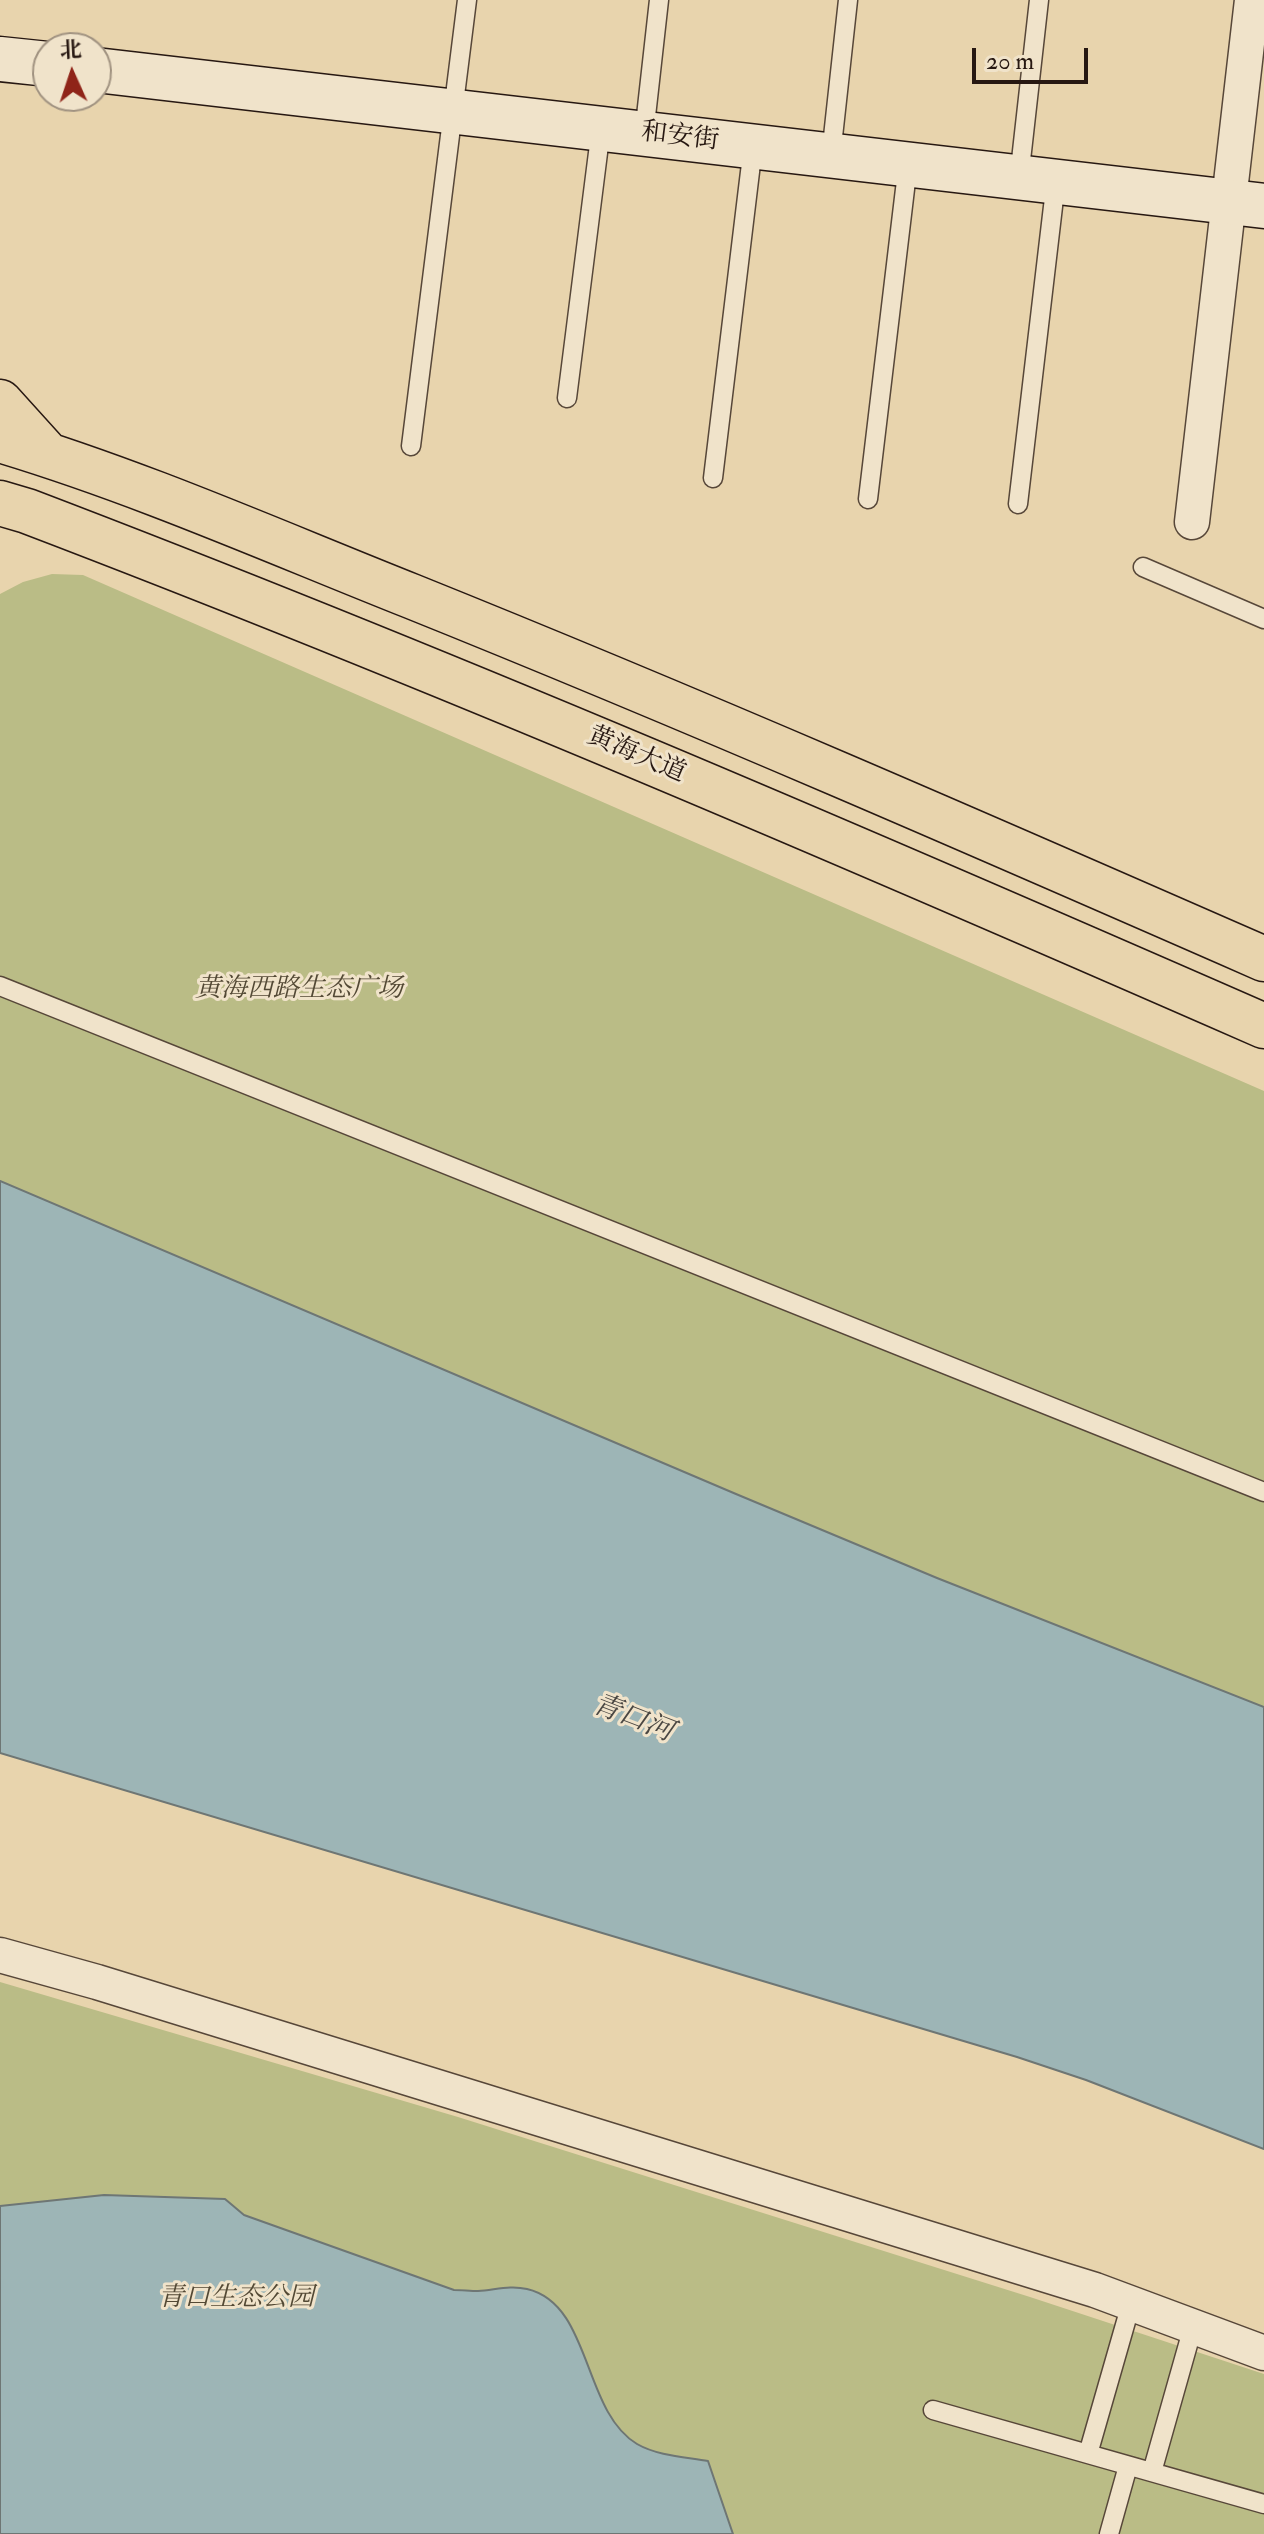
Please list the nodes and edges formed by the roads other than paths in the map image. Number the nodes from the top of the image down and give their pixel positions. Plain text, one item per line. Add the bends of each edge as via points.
1 (467, 0) edge
2 (659, 0) edge
3 (848, 0) edge
4 (1039, 0) edge
5 (1252, 0) edge
6 (0, 59) edge
7 (32, 62) edge
8 (112, 72) edge
9 (454, 112) junction
10 (601, 129) junction
11 (644, 134) junction
12 (753, 147) junction
13 (831, 155) junction
14 (908, 164) junction
15 (1037, 180) junction
16 (1246, 204) edge
17 (567, 398) dead end
18 (0, 402) edge
19 (0, 440) edge
20 (411, 446) dead end
21 (47, 454) junction
22 (713, 478) dead end
23 (868, 499) dead end
24 (0, 503) edge
25 (1018, 504) dead end
26 (1192, 522) dead end
27 (63, 525) junction
28 (0, 526) edge
29 (1143, 567) dead end
30 (1264, 619) edge
31 (1264, 959) edge
32 (0, 986) edge
33 (1264, 1026) edge
34 (1264, 1492) edge
35 (0, 1955) edge
36 (1131, 2304) junction
37 (1193, 2327) junction
38 (1264, 2353) edge
39 (933, 2410) dead end
40 (1088, 2454) junction
41 (1128, 2466) junction
42 (1152, 2472) junction
43 (1264, 2504) edge
44 (1109, 2534) edge

1 - 9 lane
2 - 11 lane
3 - 13 lane
4 - 15 lane
5 - 16 street
6 - 7 street
8 - 9 street, 和安街
9 - 10 street, 和安街
9 - 20 lane
10 - 11 street, 和安街
10 - 17 lane
11 - 12 street, 和安街
12 - 13 street, 和安街
12 - 22 lane
13 - 14 street, 和安街
14 - 15 street, 和安街
14 - 23 lane
15 - 16 street, 和安街
15 - 25 lane
16 - 26 street
18 - 21 main road
19 - 21 main road
21 - 31 main road via 512,637
24 - 27 main road, 黄海大道
27 - 28 main road
27 - 33 main road, 黄海大道 via 489,693
29 - 30 lane
32 - 34 lane
35 - 36 street
36 - 37 street
36 - 40 lane
37 - 38 street
37 - 42 lane
39 - 40 lane
40 - 41 lane
41 - 42 lane
41 - 44 lane
42 - 43 lane

